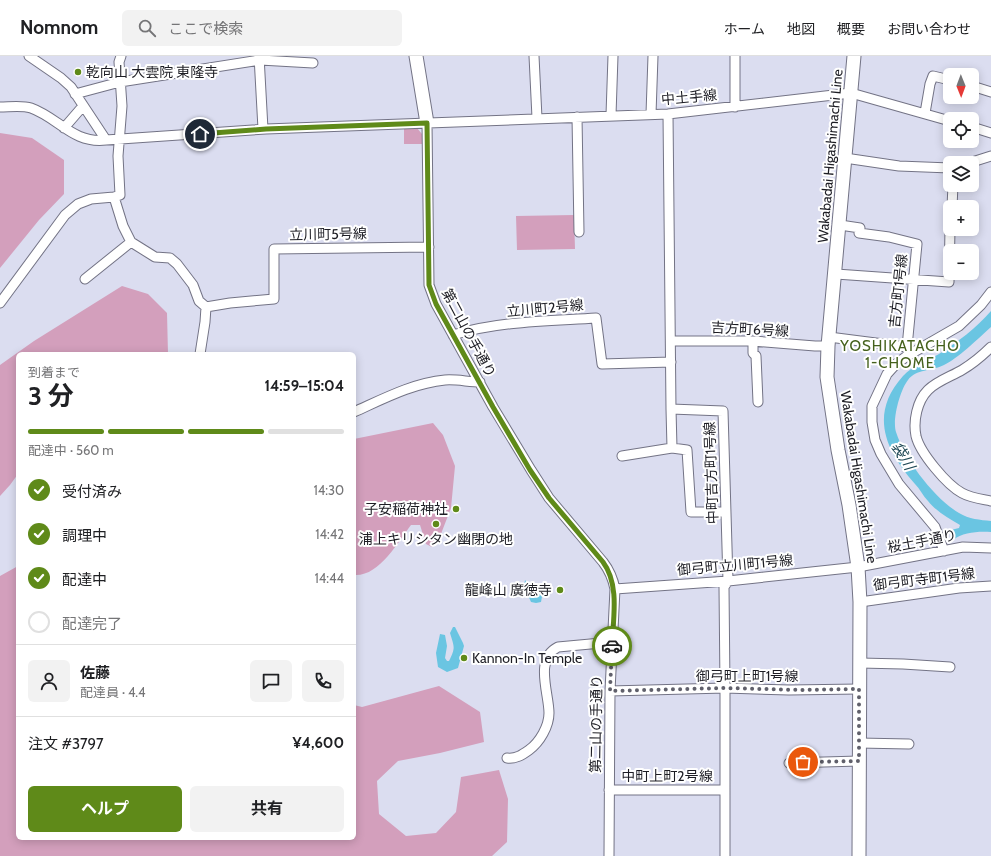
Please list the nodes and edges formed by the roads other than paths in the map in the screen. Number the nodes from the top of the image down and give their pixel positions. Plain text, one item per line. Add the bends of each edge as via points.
1 (29, 56) edge
2 (121, 56) edge
3 (416, 56) edge
4 (534, 56) edge
5 (613, 56) edge
6 (653, 56) edge
7 (735, 56) edge
8 (854, 56) edge
9 (260, 58) edge
10 (313, 63) dead end
11 (943, 78) edge
12 (120, 82) junction
13 (979, 88) edge
14 (991, 92) edge
15 (851, 93) junction
16 (75, 94) junction
17 (83, 106) junction
18 (0, 107) edge
19 (735, 107) junction
20 (925, 113) junction
21 (651, 114) junction
22 (668, 114) junction
23 (611, 115) junction
24 (577, 117) junction
25 (536, 118) junction
26 (943, 119) edge
27 (427, 123) junction
28 (64, 128) junction
29 (979, 129) edge
30 (263, 130) junction
31 (991, 133) edge
32 (120, 139) junction
33 (106, 140) junction
34 (991, 156) edge
35 (845, 158) junction
36 (979, 160) edge
37 (943, 168) edge
38 (114, 197) junction
39 (840, 224) junction
40 (579, 232) dead end
41 (950, 236) edge
42 (131, 242) junction
43 (429, 247) junction
44 (836, 274) junction
45 (85, 278) dead end
46 (914, 279) junction
47 (991, 292) edge
48 (0, 303) edge
49 (206, 307) junction
50 (453, 335) junction
51 (671, 341) junction
52 (753, 341) junction
53 (829, 342) junction
54 (991, 347) edge
55 (907, 351) junction
56 (200, 352) edge
57 (671, 362) junction
58 (480, 382) junction
59 (758, 402) dead end
60 (671, 409) junction
61 (356, 411) edge
62 (672, 448) junction
63 (622, 456) dead end
64 (991, 501) edge
65 (726, 512) junction
66 (991, 548) edge
67 (944, 551) junction
68 (858, 567) junction
69 (728, 581) junction
70 (991, 586) edge
71 (614, 589) junction
72 (860, 602) junction
73 (612, 642) junction
74 (860, 663) junction
75 (950, 667) dead end
76 (725, 688) junction
77 (859, 689) junction
78 (610, 691) junction
79 (859, 743) junction
80 (909, 744) dead end
81 (507, 758) dead end
82 (859, 761) junction
83 (789, 763) dead end
84 (610, 790) junction
85 (725, 790) junction
86 (609, 856) edge
87 (724, 856) edge
88 (859, 856) edge

1 - 16 street via 61,78
2 - 12 street
3 - 27 main road
4 - 25 street
5 - 23 street
6 - 21 street
7 - 19 street
8 - 15 main road, Wakabadai Higashimachi Line
9 - 10 street
9 - 12 street
9 - 30 street
11 - 20 street via 933,76
12 - 16 street
12 - 32 street
13 - 14 street
15 - 19 street, 中土手線
15 - 20 street, 中土手線
15 - 35 main road, Wakabadai Higashimachi Line
16 - 17 street
17 - 28 street
17 - 33 street
18 - 28 street via 31,108
19 - 22 street, 中土手線
20 - 26 street, 中土手線
21 - 22 street, 中土手線
21 - 23 street, 中土手線
22 - 51 street
23 - 24 street, 中土手線
24 - 25 street, 中土手線
24 - 40 street
25 - 27 street, 中土手線
27 - 30 street
27 - 43 street, 第二山の手通り
28 - 33 street via 74,135 88,139
29 - 31 street
30 - 32 street
32 - 33 street
32 - 38 street via 120,194
34 - 36 street
35 - 37 street via 899,166
35 - 39 main road, Wakabadai Higashimachi Line
38 - 42 street
38 - 48 street via 91,199 78,204 65,215
39 - 44 main road, Wakabadai Higashimachi Line
39 - 46 street, 吉方町1号線 via 860,228 860,233 917,244
41 - 46 street via 950,282
42 - 45 street
42 - 49 street via 155,257 170,258 177,264 193,285 199,301
43 - 49 street, 立川町5号線 via 274,249 274,298
43 - 50 street, 第二山の手通り via 429,285
44 - 46 street
44 - 53 main road, Wakabadai Higashimachi Line
46 - 55 street, 吉方町1号線
47 - 55 street via 959,326
49 - 56 street
50 - 57 street, 立川町2号線 via 466,330 526,322 596,318 602,364
50 - 58 street, 第二山の手通り
51 - 52 street, 吉方町6号線
51 - 57 street
52 - 53 street, 吉方町6号線 via 815,346
52 - 59 street
53 - 55 street, 吉方町1号線
53 - 68 main road, Wakabadai Higashimachi Line via 827,377
54 - 64 street via 964,369 928,390 921,400 915,422 916,437 923,450 947,481 960,492 975,499
55 - 67 street via 886,374 872,406 875,440 888,467 935,527
57 - 60 street
58 - 61 street via 446,380 418,385
58 - 71 street, 第二山の手通り via 549,498 607,567
60 - 62 street
60 - 65 street, 中町吉方町1号線 via 723,411
62 - 63 street
62 - 65 street via 687,450 691,512
65 - 69 street, 中町吉方町1号線
66 - 67 street, 桜土手通り via 963,547
67 - 68 street, 桜土手通り
68 - 69 street, 御弓町立川町1号線
68 - 72 main road, Wakabadai Higashimachi Line
69 - 71 street, 御弓町立川町1号線
69 - 76 street, 中町吉方町1号線 via 724,587
70 - 72 street, 御弓町寺町1号線
71 - 73 street, 第二山の手通り
72 - 74 main road, Wakabadai Higashimachi Line
73 - 78 street, 第二山の手通り
73 - 81 street via 552,650 545,665 549,714 541,737 524,754 517,758
74 - 75 street
74 - 77 main road, Wakabadai Higashimachi Line
76 - 77 street, 御弓町上町1号線
76 - 78 street, 御弓町上町1号線
76 - 85 street, 中町吉方町1号線
77 - 79 main road, Wakabadai Higashimachi Line
78 - 84 street, 第二山の手通り
79 - 80 street
79 - 82 main road, Wakabadai Higashimachi Line
82 - 83 street
82 - 88 main road, Wakabadai Higashimachi Line
84 - 85 street, 中町上町2号線
84 - 86 street, 第二山の手通り
85 - 87 street, 中町吉方町1号線

